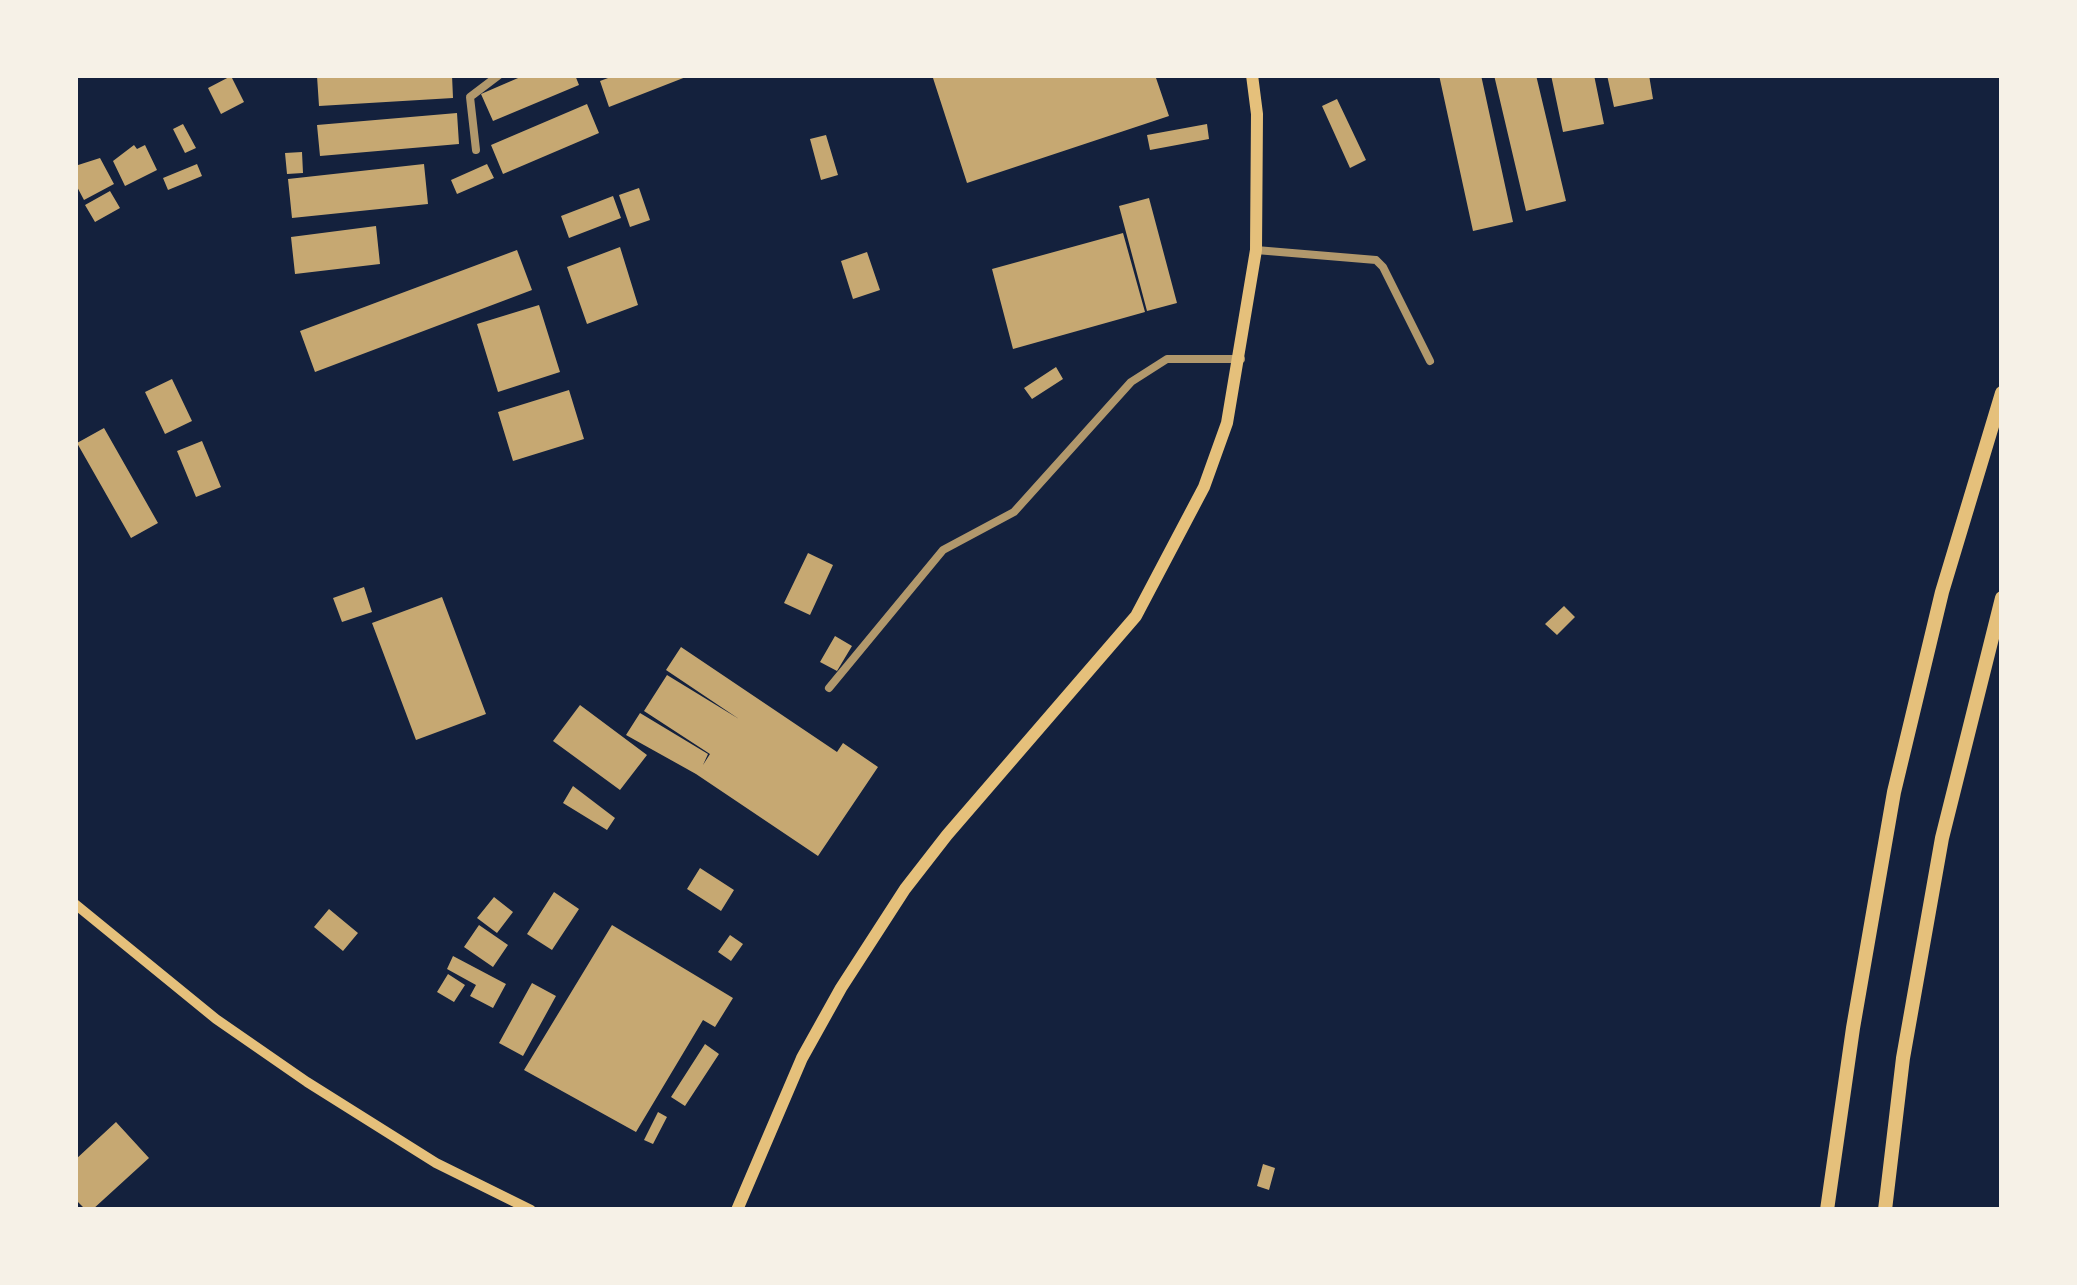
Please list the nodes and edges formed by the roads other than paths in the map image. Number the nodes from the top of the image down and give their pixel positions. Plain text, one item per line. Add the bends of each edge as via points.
1 (499, 75) edge
2 (1252, 75) edge
3 (476, 150) dead end
4 (1256, 250) junction
5 (1241, 359) junction
6 (1430, 361) dead end
7 (2002, 393) edge
8 (2002, 598) edge
9 (829, 688) dead end
10 (75, 904) edge
11 (526, 1209) edge
12 (737, 1210) edge
13 (1827, 1210) edge
14 (1884, 1210) edge

1 - 3 street via 470,97
2 - 4 highway
4 - 5 highway
4 - 6 street via 1376,260
5 - 9 street via 1167,360 1131,382 1014,512 942,550
5 - 12 highway via 1204,487 1136,616 905,889 802,1058
7 - 13 highway via 1942,592 1894,792
8 - 14 highway via 1942,838
10 - 11 main road via 216,1019 307,1082

